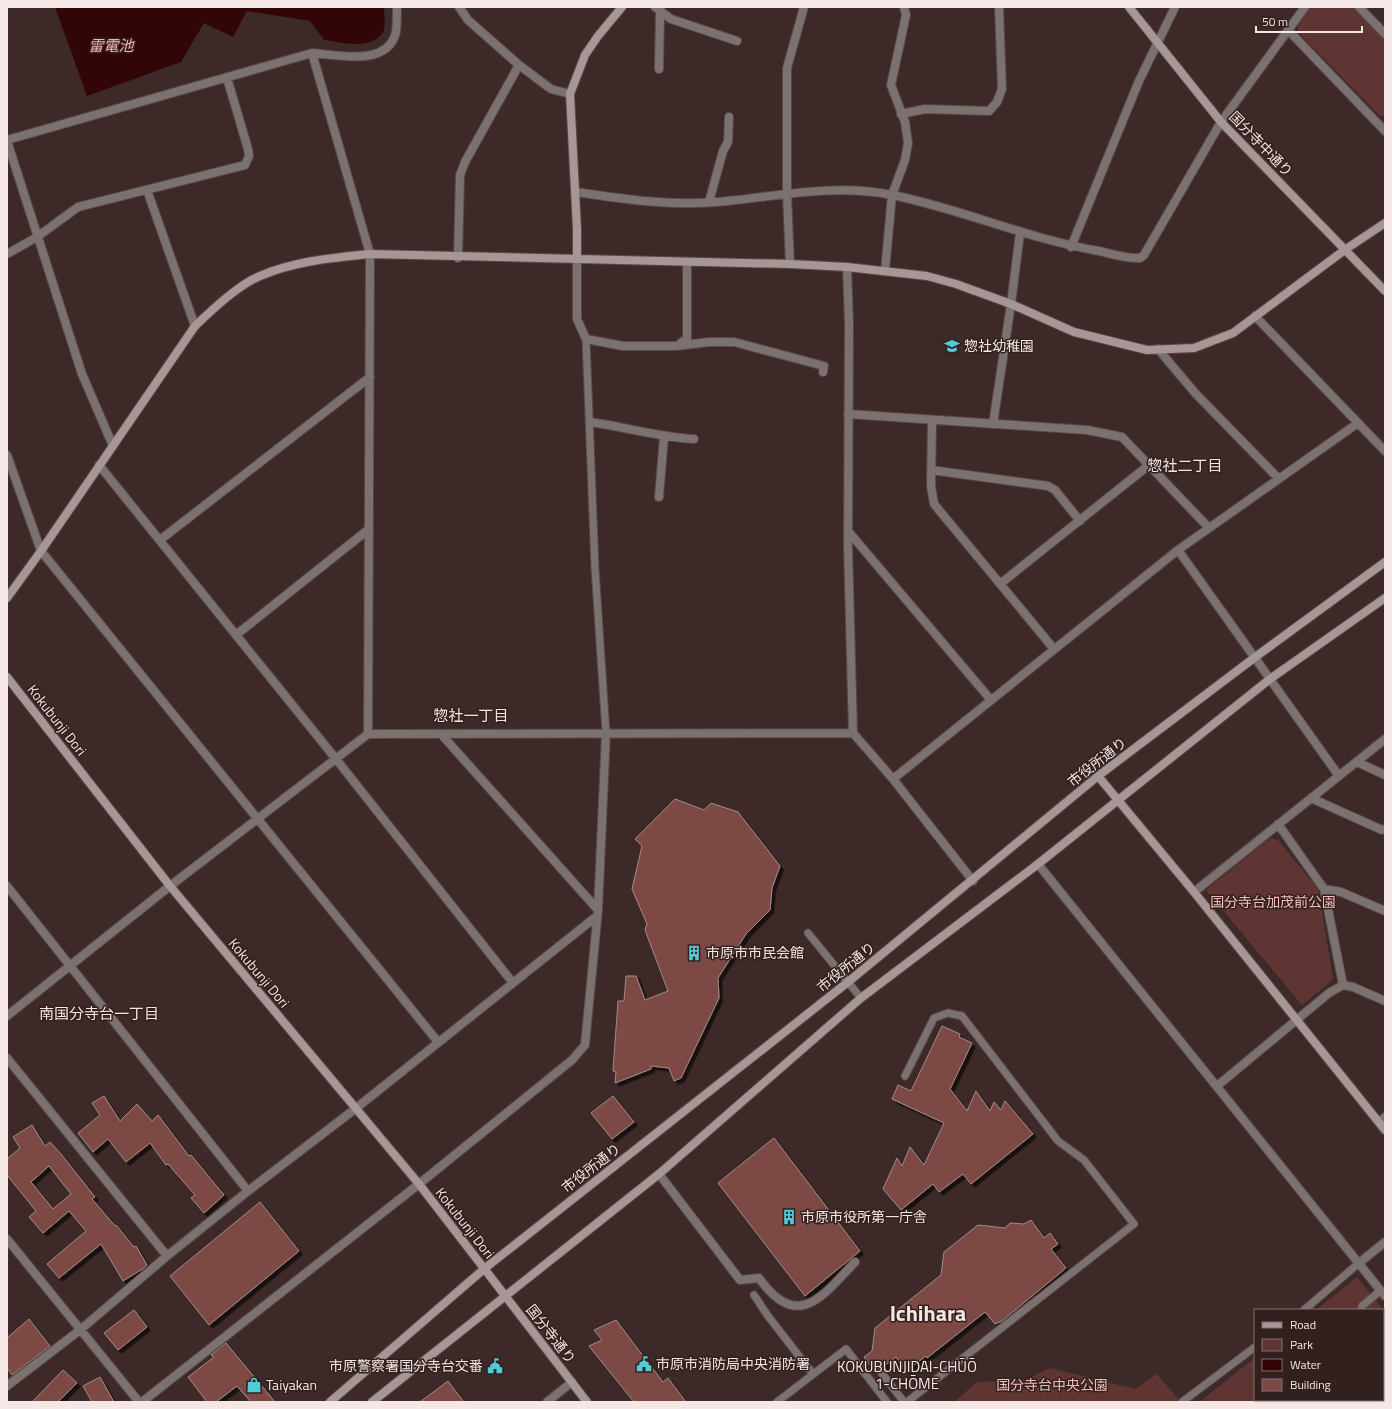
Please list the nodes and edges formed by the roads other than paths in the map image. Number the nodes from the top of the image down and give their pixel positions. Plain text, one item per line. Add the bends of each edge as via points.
1 (397, 7) edge
2 (459, 7) edge
3 (622, 7) edge
4 (804, 7) edge
5 (904, 7) edge
6 (999, 7) edge
7 (1129, 7) edge
8 (1175, 7) edge
9 (1305, 7) edge
10 (1359, 7) edge
11 (658, 9) edge
12 (1288, 30) junction
13 (1385, 34) edge
14 (737, 41) dead end
15 (1157, 42) junction
16 (312, 53) junction
17 (519, 65) junction
18 (659, 69) dead end
19 (227, 78) junction
20 (570, 94) junction
21 (901, 114) junction
22 (729, 117) dead end
23 (1221, 122) junction
24 (1384, 127) edge
25 (7, 140) edge
26 (147, 190) junction
27 (575, 192) junction
28 (787, 195) junction
29 (892, 195) junction
30 (710, 202) junction
31 (1385, 223) edge
32 (1020, 233) junction
33 (37, 237) junction
34 (1071, 247) junction
35 (1346, 249) junction
36 (7, 254) edge
37 (370, 254) junction
38 (458, 258) junction
39 (577, 259) junction
40 (687, 262) junction
41 (790, 264) junction
42 (847, 267) junction
43 (886, 271) junction
44 (1385, 290) edge
45 (1011, 304) junction
46 (1255, 316) junction
47 (194, 326) junction
48 (586, 339) junction
49 (676, 346) junction
50 (1158, 349) junction
51 (823, 372) dead end
52 (370, 377) junction
53 (848, 414) junction
54 (932, 420) junction
55 (590, 422) junction
56 (1358, 423) junction
57 (993, 424) junction
58 (664, 436) junction
59 (694, 439) dead end
60 (113, 446) junction
61 (1385, 451) edge
62 (7, 455) edge
63 (100, 465) junction
64 (1149, 465) junction
65 (931, 470) junction
66 (1279, 479) junction
67 (660, 497) dead end
68 (1080, 521) junction
69 (1209, 528) junction
70 (369, 529) junction
71 (848, 531) junction
72 (160, 540) junction
73 (1178, 550) junction
74 (41, 551) junction
75 (1385, 562) edge
76 (1000, 584) junction
77 (7, 598) edge
78 (1385, 598) edge
79 (236, 635) junction
80 (1054, 650) junction
81 (1254, 658) junction
82 (7, 677) edge
83 (1270, 679) junction
84 (991, 700) junction
85 (606, 733) junction
86 (853, 733) junction
87 (368, 734) junction
88 (441, 734) junction
89 (1385, 739) edge
90 (336, 759) junction
91 (1356, 762) junction
92 (1385, 775) edge
93 (1098, 776) junction
94 (1339, 776) junction
95 (893, 779) junction
96 (1311, 798) junction
97 (1118, 800) junction
98 (259, 818) junction
99 (1278, 824) junction
100 (1385, 829) edge
101 (1038, 864) junction
102 (972, 881) junction
103 (7, 886) edge
104 (170, 886) junction
105 (1324, 890) junction
106 (1194, 892) junction
107 (1385, 911) edge
108 (597, 913) junction
109 (808, 934) dead end
110 (70, 966) junction
111 (848, 982) junction
112 (513, 983) junction
113 (1343, 985) junction
114 (861, 998) junction
115 (1385, 1001) edge
116 (7, 1016) edge
117 (1296, 1020) junction
118 (438, 1042) junction
119 (7, 1058) edge
120 (905, 1076) dead end
121 (1217, 1086) junction
122 (355, 1109) junction
123 (1382, 1119) edge
124 (1385, 1130) edge
125 (659, 1174) junction
126 (419, 1184) junction
127 (248, 1191) junction
128 (7, 1239) edge
129 (1385, 1242) edge
130 (167, 1256) junction
131 (855, 1262) dead end
132 (1359, 1263) junction
133 (484, 1269) junction
134 (1383, 1293) edge
135 (754, 1295) dead end
136 (505, 1296) junction
137 (1305, 1309) edge
138 (1360, 1309) edge
139 (80, 1330) junction
140 (1254, 1349) edge
141 (880, 1371) dead end
142 (813, 1374) junction
143 (572, 1382) junction
144 (7, 1386) edge
145 (140, 1402) edge
146 (330, 1402) edge
147 (372, 1402) edge
148 (547, 1402) edge
149 (587, 1402) edge
150 (777, 1402) edge
151 (887, 1402) edge
152 (906, 1402) edge
153 (1182, 1402) edge

1 - 16 street via 396,32 387,49 370,56
2 - 17 street via 468,20
3 - 20 street via 585,55
4 - 28 street via 787,68
5 - 21 street via 906,15 891,85
6 - 21 street via 1002,89 993,108 989,111 925,109
7 - 15 street, 国分寺中通り
8 - 15 street
9 - 12 street
10 - 13 street
11 - 14 street via 671,19
11 - 18 street
12 - 23 street
12 - 24 street
15 - 23 street, 国分寺中通り
15 - 34 street
16 - 19 street
16 - 37 street
17 - 20 street via 551,89
17 - 38 street via 460,175
19 - 25 street
19 - 26 street via 248,148 249,156 245,164
20 - 27 street
21 - 29 street via 905,122 908,143 905,160
22 - 30 street via 728,142 723,151
23 - 34 street via 1144,255 1137,258
23 - 35 street, 国分寺中通り
25 - 33 street
26 - 33 street via 78,207
26 - 47 street
27 - 30 street via 653,203
27 - 39 street
28 - 29 street via 868,191
28 - 30 street
28 - 41 street
29 - 32 street via 959,212
29 - 43 street
31 - 35 street
32 - 34 street
32 - 45 street
33 - 36 street
33 - 60 street via 82,374
35 - 44 street, 国分寺中通り
35 - 46 street
37 - 38 street
37 - 47 street via 308,260 259,276 219,303
37 - 52 street
38 - 39 street
39 - 40 street
39 - 48 street via 577,319
40 - 41 street
40 - 49 street via 687,338
41 - 42 street
42 - 43 street
42 - 53 street
43 - 45 street via 926,276
45 - 50 street via 1074,332 1147,350
45 - 57 street
46 - 50 street via 1233,333 1194,348
46 - 56 street
47 - 60 street
48 - 49 street via 623,346
48 - 55 lane
49 - 51 street via 734,342 824,366
50 - 66 street via 1196,394
52 - 70 street
52 - 72 street
53 - 54 street
53 - 71 street
54 - 57 street
54 - 65 street
55 - 58 street
55 - 85 lane via 595,568
56 - 61 street
56 - 66 street
57 - 64 street via 1087,430 1122,437
58 - 59 street
58 - 67 street
60 - 63 street
62 - 74 street
63 - 72 street
63 - 74 street
64 - 68 street
64 - 69 street
65 - 68 street via 1048,486 1055,490
65 - 76 street via 930,486 934,504
66 - 69 street
68 - 76 street
69 - 73 street
70 - 79 street
70 - 87 street
71 - 84 street
71 - 86 street
72 - 79 street
73 - 80 street
73 - 81 street
74 - 77 street
74 - 98 street
75 - 81 street, 市役所通り
76 - 80 street
78 - 83 street
79 - 90 street
80 - 84 street
81 - 83 street
81 - 93 street, 市役所通り
82 - 104 street, Kokubunji Dori
83 - 94 street
83 - 97 street
84 - 95 street
85 - 86 street
85 - 88 street
85 - 108 street
86 - 95 street
87 - 88 street
87 - 90 street
88 - 108 street
89 - 91 street
90 - 98 street
90 - 112 street
91 - 92 street
91 - 94 street
93 - 97 street
93 - 102 street, 市役所通り
94 - 96 street
95 - 102 street
96 - 99 street
96 - 100 street via 1382,830
97 - 101 street
97 - 106 street
98 - 104 street
98 - 118 street
99 - 105 street
99 - 106 street
101 - 114 street
101 - 121 street
102 - 111 street, 市役所通り
103 - 110 street
104 - 110 street
104 - 122 street, Kokubunji Dori
105 - 107 street via 1341,892
105 - 113 street
106 - 117 street
108 - 112 street
108 - 126 street via 585,1045 572,1060
109 - 111 lane
110 - 116 street
110 - 127 street
111 - 114 lane
111 - 133 street, 市役所通り
112 - 118 street
113 - 115 street
113 - 117 street
114 - 125 street
117 - 121 street
117 - 123 street
118 - 122 street
119 - 130 street
120 - 152 lane via 934,1018 948,1013 962,1016 1058,1141 1084,1160 1134,1224
121 - 132 street
122 - 126 street, Kokubunji Dori
122 - 127 street
123 - 124 street
125 - 131 street via 740,1280 759,1278 784,1304 806,1306 827,1291
125 - 136 street
126 - 133 street, Kokubunji Dori
126 - 145 street
127 - 130 street
128 - 139 street
129 - 132 street
130 - 139 street
132 - 134 street
132 - 137 lane
133 - 136 street, Kokubunji Dori
133 - 146 street, 市役所通り
134 - 138 lane
135 - 142 lane
136 - 143 street, 国分寺通り
136 - 147 street
139 - 144 street
139 - 145 street
140 - 153 lane
141 - 152 lane
142 - 150 lane
142 - 151 lane via 846,1349
143 - 148 street
143 - 149 street, 国分寺通り

